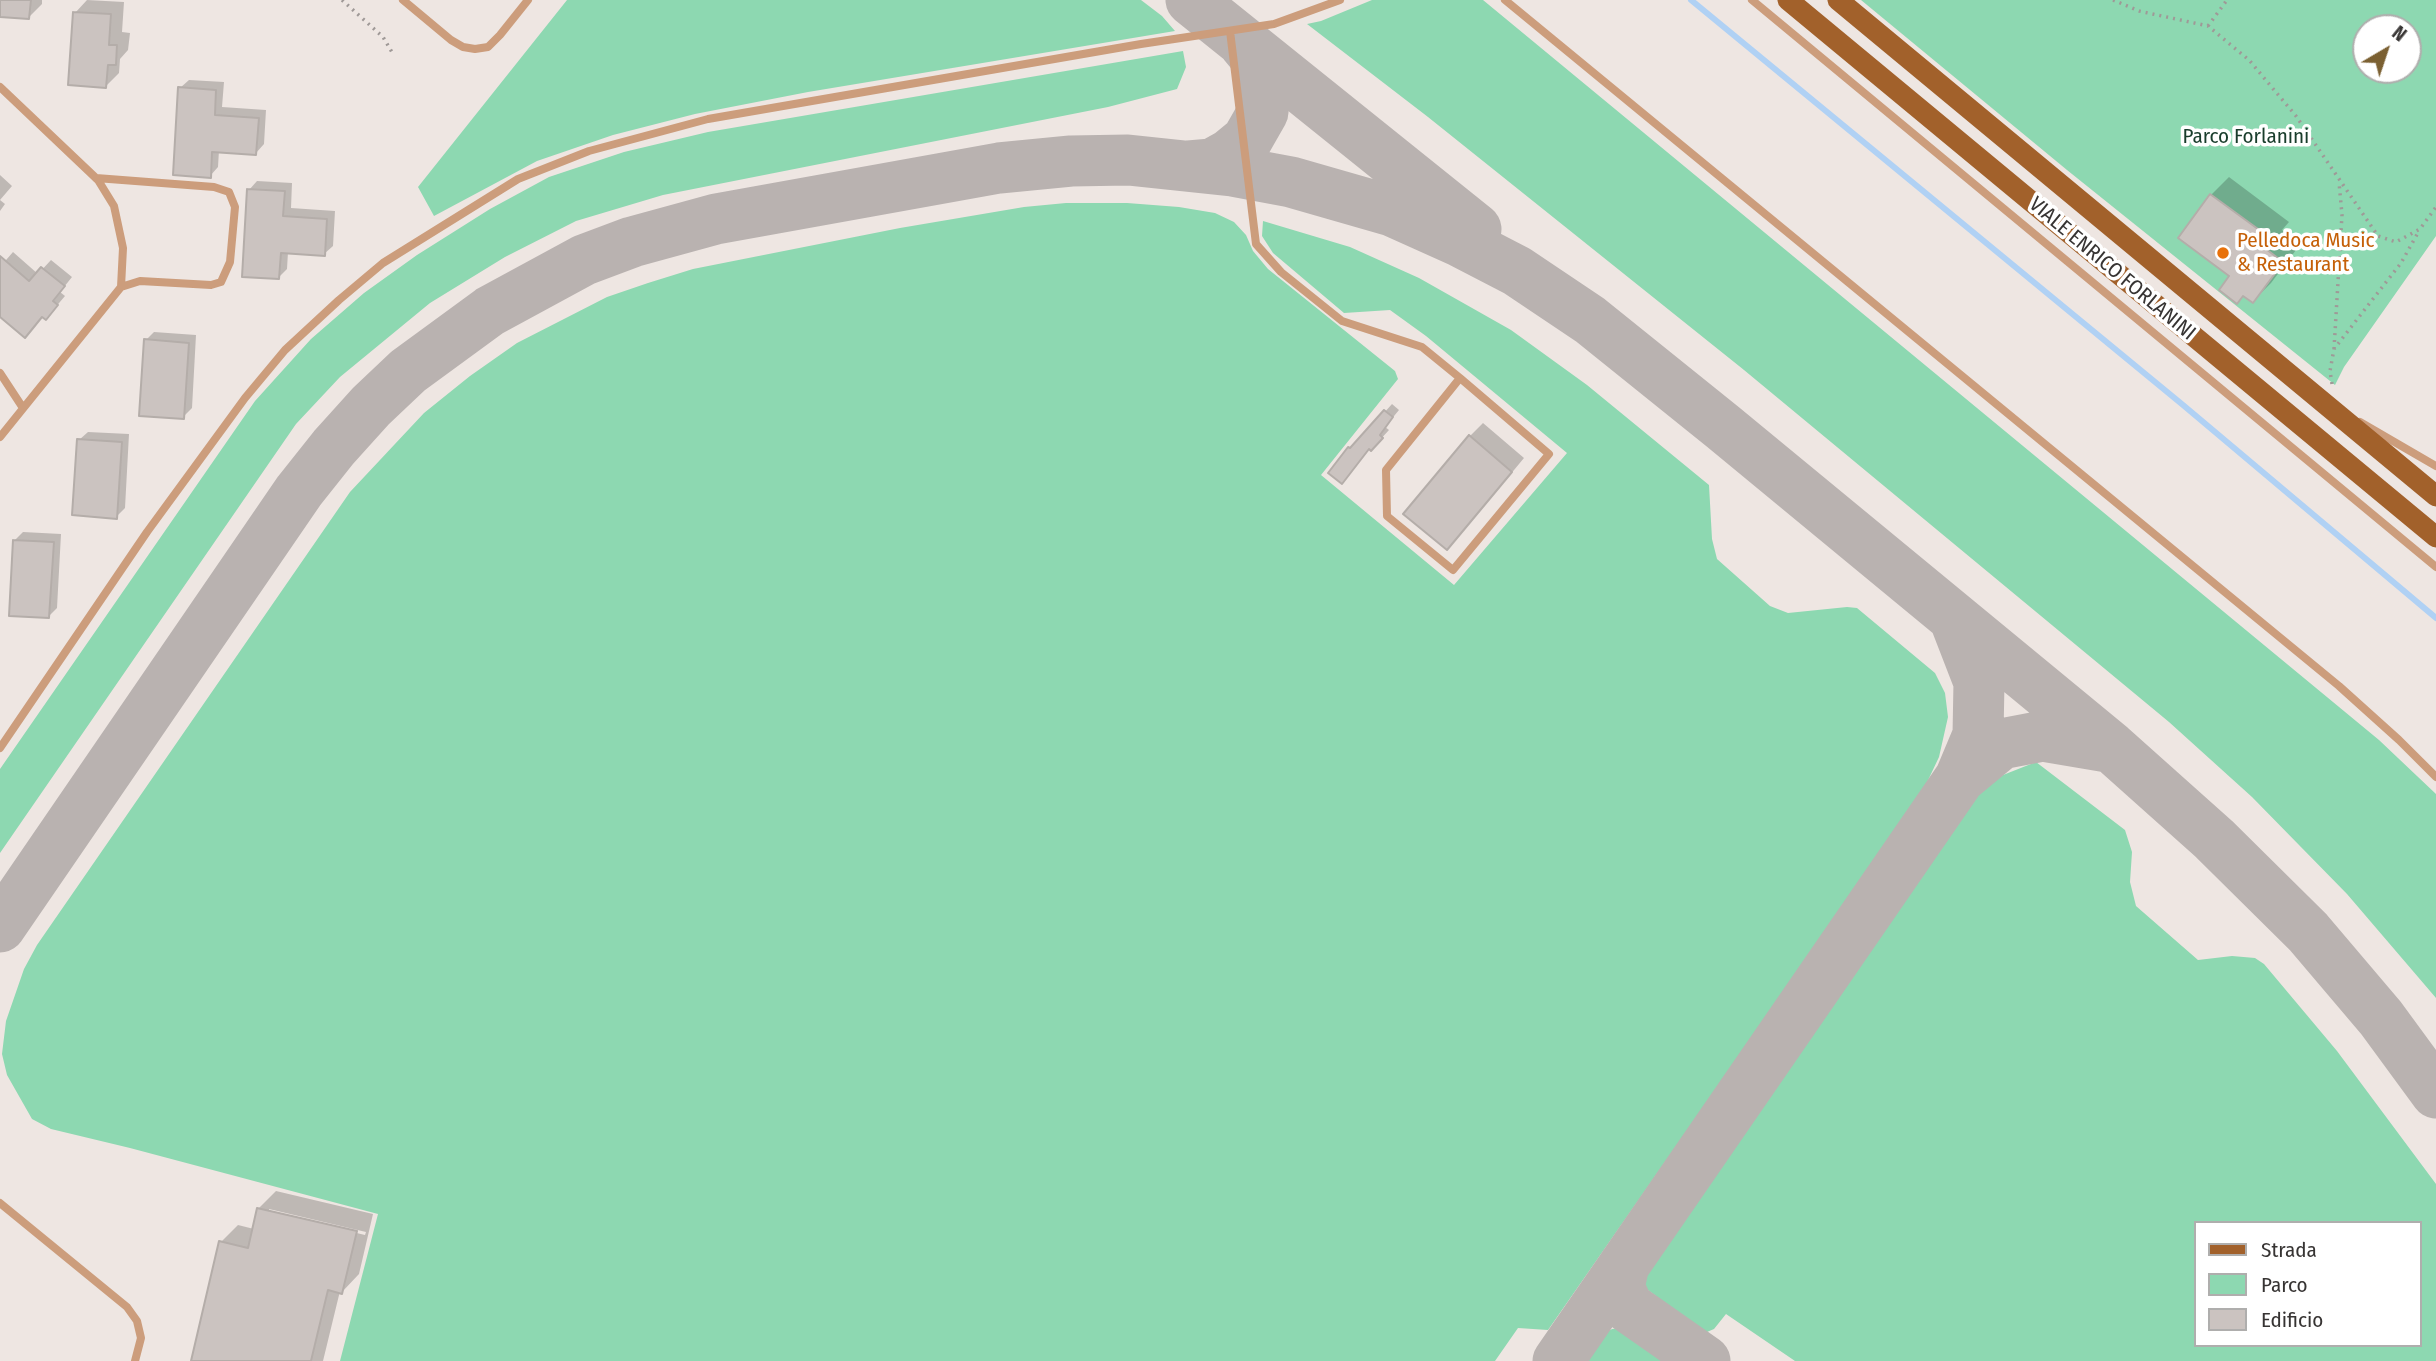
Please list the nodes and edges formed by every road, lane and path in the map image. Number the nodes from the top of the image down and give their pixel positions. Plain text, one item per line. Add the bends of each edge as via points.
1 (342, 0) edge
2 (403, 0) edge
3 (528, 0) edge
4 (1340, 0) edge
5 (1505, 0) edge
6 (1752, 0) edge
7 (1788, 0) edge
8 (1838, 0) edge
9 (2113, 0) edge
10 (2227, 0) edge
11 (2208, 26) junction
12 (1230, 31) junction
13 (393, 54) dead end
14 (0, 87) edge
15 (96, 178) junction
16 (2339, 180) junction
17 (2436, 207) edge
18 (2420, 229) junction
19 (121, 287) junction
20 (2334, 349) junction
21 (0, 373) edge
22 (1460, 378) junction
23 (2329, 395) junction
24 (23, 408) junction
25 (0, 437) edge
26 (2436, 466) edge
27 (2436, 496) edge
28 (2436, 537) edge
29 (2436, 567) edge
30 (0, 748) edge
31 (2436, 777) edge
32 (0, 1203) edge
33 (135, 1361) edge

1 - 13 path via 383,37
2 - 3 lane via 451,40 475,49 488,47
4 - 12 lane via 1274,24
5 - 31 lane via 2339,686
6 - 29 lane
7 - 28 main road, VIALE ENRICO FORLANINI
8 - 23 main road, VIALE ENRICO FORLANINI
9 - 11 path via 2139,11
10 - 11 path
11 - 16 path via 2249,60 2296,116
12 - 22 lane via 1256,244 1281,272 1342,321 1422,347
12 - 30 lane via 708,119 589,151 517,179 383,263 285,350 147,533
14 - 15 lane
15 - 19 lane via 114,206 123,248
15 - 19 lane via 214,187 229,192 235,207 230,261 221,282 139,281
16 - 18 path via 2378,236 2396,242
16 - 20 path via 2342,215
17 - 18 path
18 - 20 path via 2401,263
19 - 24 lane
20 - 23 path
21 - 24 lane
22 - 22 lane via 1386,470 1387,516 1453,570 1549,454
23 - 26 lane
23 - 27 main road, VIALE ENRICO FORLANINI
24 - 25 lane
32 - 33 lane via 127,1307 141,1338

